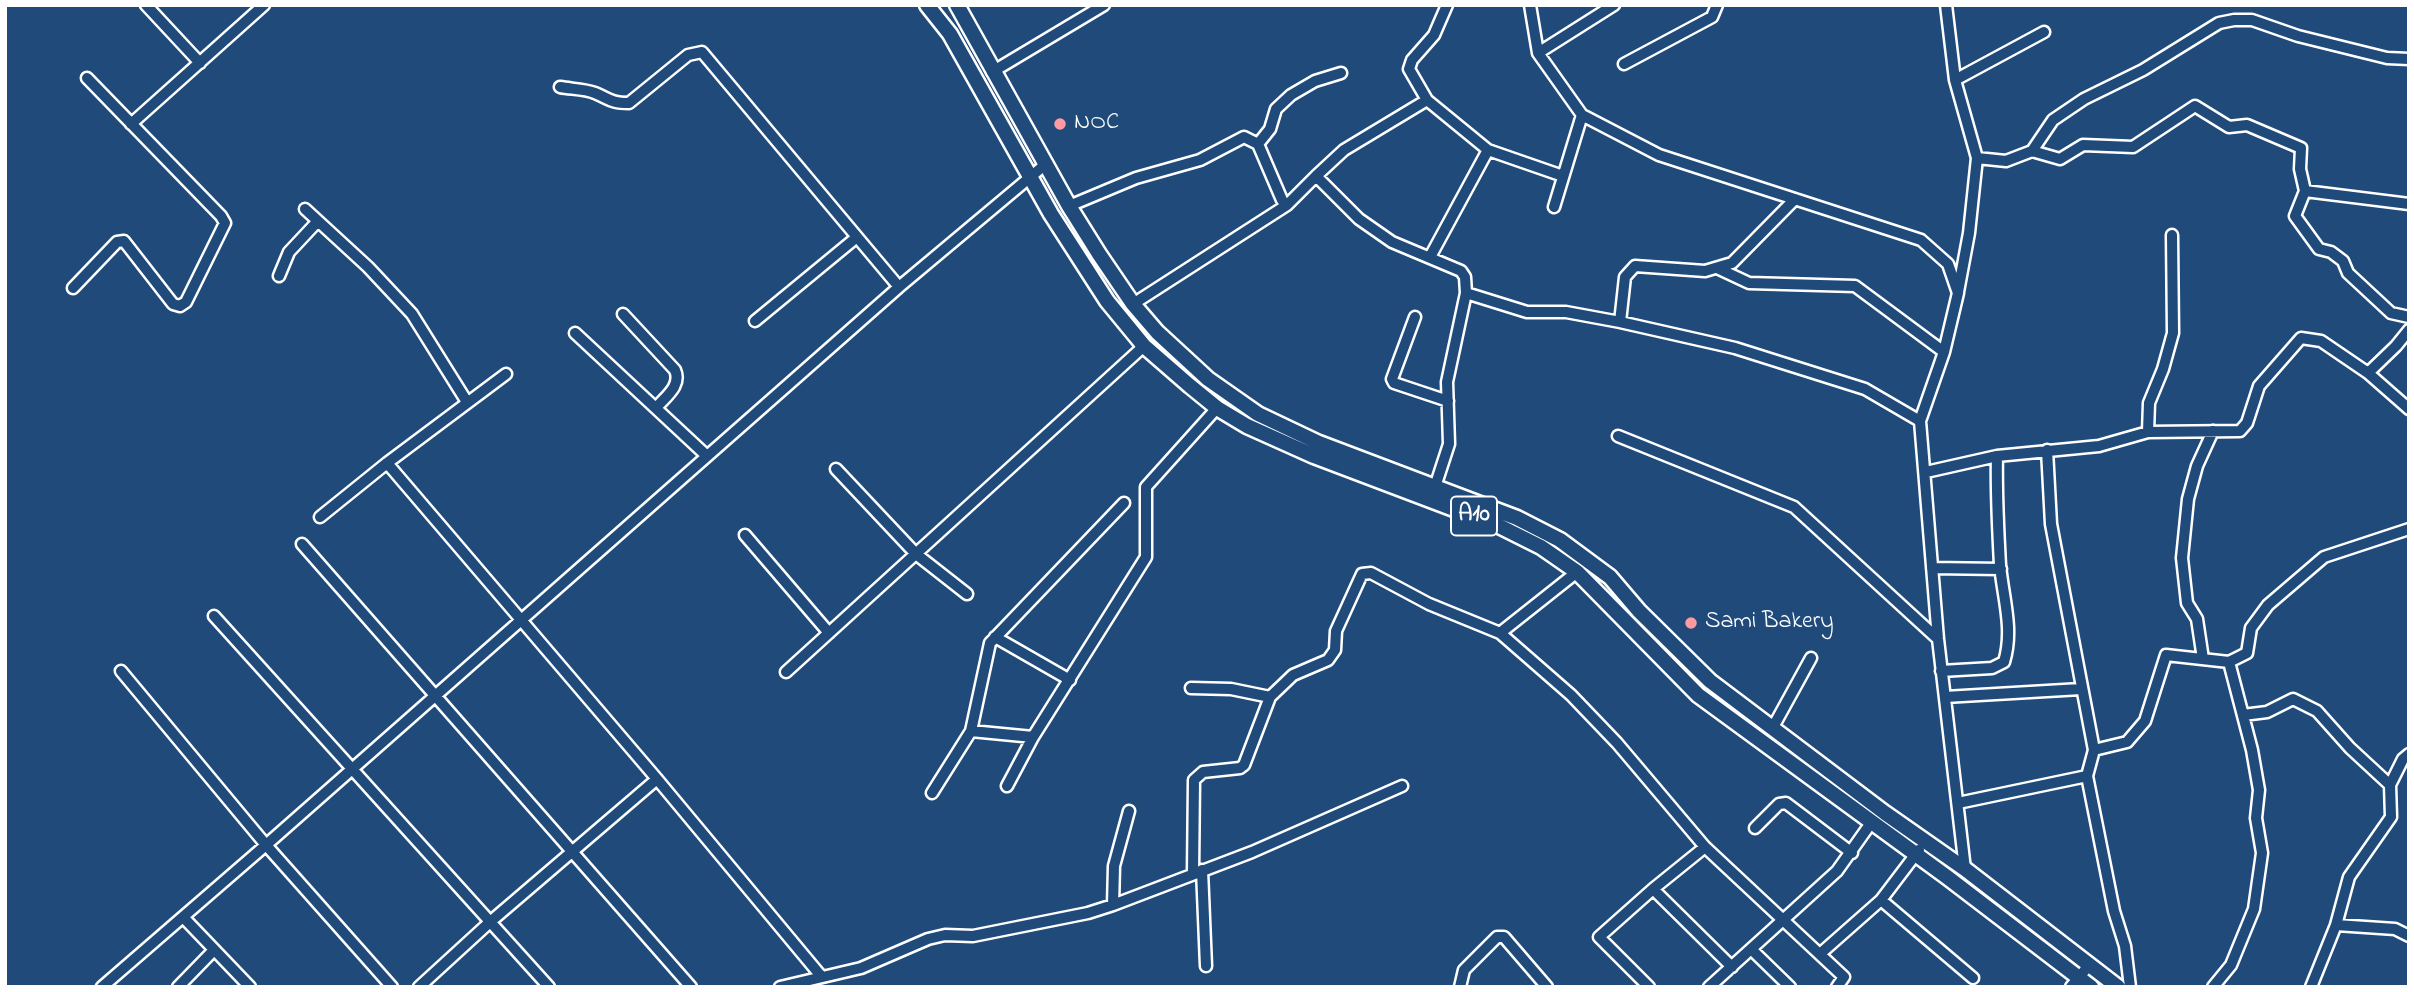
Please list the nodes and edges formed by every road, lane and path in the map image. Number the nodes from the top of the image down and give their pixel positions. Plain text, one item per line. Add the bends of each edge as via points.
1 (146, 5) edge
2 (264, 5) edge
3 (928, 5) edge
4 (957, 5) edge
5 (1104, 5) edge
6 (1447, 5) edge
7 (1530, 5) edge
8 (1614, 5) edge
9 (1717, 5) edge
10 (1946, 5) edge
11 (2044, 32) dead end
12 (1538, 53) junction
13 (2409, 59) edge
14 (200, 63) junction
15 (1624, 64) dead end
16 (992, 72) junction
17 (1341, 73) dead end
18 (87, 78) dead end
19 (1955, 80) junction
20 (560, 88) dead end
21 (1427, 100) junction
22 (1582, 115) junction
23 (131, 124) junction
24 (1258, 144) junction
25 (1488, 150) junction
26 (2032, 151) junction
27 (1977, 158) junction
28 (1047, 163) junction
29 (1032, 176) junction
30 (1316, 176) junction
31 (1563, 176) junction
32 (2305, 191) junction
33 (1795, 199) junction
34 (2409, 204) edge
35 (1287, 205) junction
36 (1069, 206) junction
37 (1554, 207) dead end
38 (304, 209) dead end
39 (318, 221) junction
40 (2172, 235) dead end
41 (857, 237) junction
42 (1430, 257) junction
43 (1717, 268) junction
44 (279, 276) dead end
45 (899, 287) junction
46 (73, 288) dead end
47 (1466, 293) junction
48 (1958, 293) junction
49 (1133, 304) junction
50 (623, 314) dead end
51 (1415, 317) dead end
52 (2409, 317) edge
53 (755, 321) dead end
54 (1619, 321) junction
55 (2409, 330) edge
56 (575, 333) dead end
57 (1144, 346) junction
58 (1944, 352) junction
59 (2368, 373) junction
60 (506, 374) dead end
61 (1448, 401) junction
62 (467, 402) junction
63 (656, 408) junction
64 (1217, 408) junction
65 (2409, 409) edge
66 (1920, 421) junction
67 (2213, 431) junction
68 (2148, 432) junction
69 (1618, 436) dead end
70 (1316, 450) junction
71 (2047, 450) junction
72 (707, 456) junction
73 (1997, 456) junction
74 (387, 463) junction
75 (836, 469) dead end
76 (1926, 472) junction
77 (1435, 487) junction
78 (1124, 503) dead end
79 (320, 517) dead end
80 (2409, 529) edge
81 (746, 535) dead end
82 (302, 544) dead end
83 (916, 554) junction
84 (1932, 568) junction
85 (2001, 569) junction
86 (1577, 572) junction
87 (967, 594) dead end
88 (214, 616) dead end
89 (521, 620) junction
90 (829, 633) junction
91 (1500, 633) junction
92 (995, 637) junction
93 (1938, 639) junction
94 (1811, 658) dead end
95 (2203, 659) junction
96 (2229, 662) junction
97 (121, 671) dead end
98 (1941, 671) junction
99 (786, 672) dead end
100 (1070, 680) junction
101 (1191, 688) dead end
102 (2081, 689) junction
103 (436, 694) junction
104 (1270, 697) junction
105 (1945, 697) junction
106 (2243, 715) junction
107 (1772, 729) junction
108 (971, 731) junction
109 (1032, 737) junction
110 (2094, 750) junction
111 (2409, 754) edge
112 (351, 770) junction
113 (2087, 776) junction
114 (657, 779) junction
115 (2390, 785) junction
116 (1007, 786) dead end
117 (1402, 786) dead end
118 (932, 793) dead end
119 (1958, 803) junction
120 (1129, 811) dead end
121 (1871, 823) junction
122 (1755, 828) dead end
123 (1927, 842) junction
124 (266, 845) junction
125 (1705, 847) junction
126 (573, 852) junction
127 (1852, 853) junction
128 (1916, 854) junction
129 (1965, 869) junction
130 (1198, 872) junction
131 (1653, 889) junction
132 (1881, 900) junction
133 (1113, 905) junction
134 (183, 917) junction
135 (1782, 919) junction
136 (490, 922) junction
137 (2336, 925) junction
138 (2409, 936) edge
139 (1751, 949) junction
140 (214, 950) junction
141 (1821, 953) junction
142 (2090, 964) junction
143 (1206, 966) dead end
144 (1732, 967) junction
145 (821, 976) junction
146 (1973, 978) dead end
147 (2075, 982) edge
148 (1716, 985) edge
149 (102, 987) edge
150 (178, 987) edge
151 (250, 987) edge
152 (392, 987) edge
153 (419, 987) edge
154 (549, 987) edge
155 (691, 987) edge
156 (780, 987) edge
157 (1460, 987) edge
158 (1547, 987) edge
159 (1649, 987) edge
160 (1790, 987) edge
161 (1837, 987) edge
162 (2091, 987) edge
163 (2118, 987) edge
164 (2130, 987) edge
165 (2213, 987) edge
166 (2311, 987) edge

1 - 14 street
2 - 14 street
3 - 29 highway, A10 via 950,34
4 - 16 highway, A10
5 - 16 street
6 - 21 street via 1434,35 1409,69
7 - 12 street
8 - 12 street
9 - 15 street via 1712,17
10 - 19 street
11 - 19 street
12 - 22 street
13 - 26 street via 2362,52 2252,20 2219,23 2053,120
14 - 23 street
16 - 28 highway, A10
17 - 24 street via 1291,95 1276,108
18 - 23 street
19 - 27 street
20 - 41 street via 629,103 688,55 702,52
21 - 25 street
21 - 30 street via 1344,150
22 - 31 street
22 - 33 street via 1658,155
23 - 46 street via 221,216 223,229 180,306 173,304 124,241 117,242
24 - 35 street
24 - 36 street via 1244,137 1200,160 1136,178
25 - 31 street
25 - 42 street
26 - 27 street via 2006,161
26 - 32 street via 2060,159 2083,145 2133,148 2194,106 2229,127 2247,125 2301,148
27 - 48 street
28 - 29 street
28 - 36 highway, A10
29 - 45 street
29 - 57 highway, A10 via 1107,301
30 - 35 street
30 - 42 street via 1359,219 1392,242
31 - 37 street
32 - 34 street
32 - 52 street via 2295,216 2319,249 2343,261 2347,273 2391,313
33 - 43 street via 1732,263
33 - 48 street via 1921,240 1948,264
35 - 49 street
36 - 49 highway, A10
38 - 39 street
39 - 44 street via 289,252
39 - 62 street via 412,314
40 - 68 street via 2172,333 2149,403
41 - 45 street
41 - 53 street
42 - 47 street via 1461,271
43 - 54 street via 1635,266 1625,277
43 - 58 street via 1749,283 1854,286
45 - 72 street
47 - 54 street via 1527,312
47 - 61 street via 1450,362
48 - 58 street
49 - 70 highway, A10 via 1183,357 1233,398
50 - 63 street via 677,376 677,383
51 - 61 street via 1392,379
54 - 66 street via 1735,348 1865,389
55 - 59 street
56 - 63 street
57 - 64 highway, A10
57 - 83 street
58 - 66 street
59 - 65 street
59 - 67 street via 2321,341 2301,338 2259,386 2240,431
60 - 62 street
61 - 77 street via 1449,444
62 - 74 street
63 - 72 street
64 - 70 highway, A10 via 1247,426
64 - 100 street via 1146,486 1146,557
66 - 76 street
67 - 68 street
67 - 95 street via 2188,499 2182,558
68 - 71 street via 2099,446
69 - 93 street via 1794,507
70 - 77 highway, A10
70 - 86 highway, A10 via 1499,526
71 - 73 street
71 - 102 street via 2051,524
72 - 89 street
73 - 76 street
73 - 85 street
74 - 79 street
74 - 89 street
75 - 83 street
76 - 84 street
77 - 107 highway, A10 via 1560,540 1610,577 1710,681
78 - 92 street
80 - 96 street via 2324,557 2268,605 2251,628 2247,653
81 - 90 street
82 - 103 street
83 - 87 street
83 - 90 street
84 - 85 street
84 - 93 street
85 - 98 street via 2008,609 2009,646 2004,662 1992,668
86 - 91 street
86 - 121 highway, A10 via 1698,695
88 - 112 street
89 - 103 street
89 - 114 street
90 - 99 street
91 - 104 street via 1429,604 1371,573 1362,574 1328,660 1293,675
91 - 125 street via 1617,743
92 - 100 street
92 - 108 street via 987,650
93 - 98 street
94 - 107 street
95 - 96 street
95 - 110 street via 2166,655 2145,722 2127,742
96 - 106 street
97 - 124 street
98 - 105 street
100 - 109 street
101 - 104 street via 1231,689
102 - 105 street
102 - 110 street
103 - 112 street
103 - 126 street
104 - 130 street via 1244,765 1203,772 1194,780
105 - 119 street
106 - 115 street via 2267,712 2293,699 2317,710
106 - 165 street via 2259,790 2256,818 2262,853 2254,909 2231,965
107 - 123 highway, A10
108 - 109 street
108 - 118 street
109 - 116 street
110 - 113 street
111 - 115 street
112 - 124 street
112 - 136 street
113 - 119 street
113 - 164 street
114 - 126 street
114 - 145 street
115 - 137 street via 2391,817 2349,877
117 - 130 street
119 - 129 street
120 - 133 street via 1114,866
121 - 127 street
121 - 128 highway, A10
122 - 127 street via 1779,804 1786,803
123 - 128 street
123 - 129 highway, A10
124 - 134 street
124 - 152 street
125 - 131 street
125 - 135 street
126 - 136 street
126 - 155 street
127 - 135 street
128 - 132 street
128 - 147 highway, A10
129 - 142 highway, A10
130 - 133 street
130 - 143 street
131 - 144 street
131 - 159 street via 1599,937
132 - 141 street
132 - 146 street
133 - 145 street via 973,936 928,939 861,968
134 - 140 street
134 - 149 street
135 - 139 street
135 - 141 street
136 - 153 street
136 - 154 street
137 - 138 street via 2395,929
137 - 166 street
139 - 144 street
139 - 160 street
140 - 150 street
140 - 151 street
141 - 161 street via 1844,977
142 - 147 street
142 - 163 highway, A10
144 - 148 street
145 - 156 street
147 - 162 highway, A10
157 - 158 street via 1464,970 1497,937 1504,937

